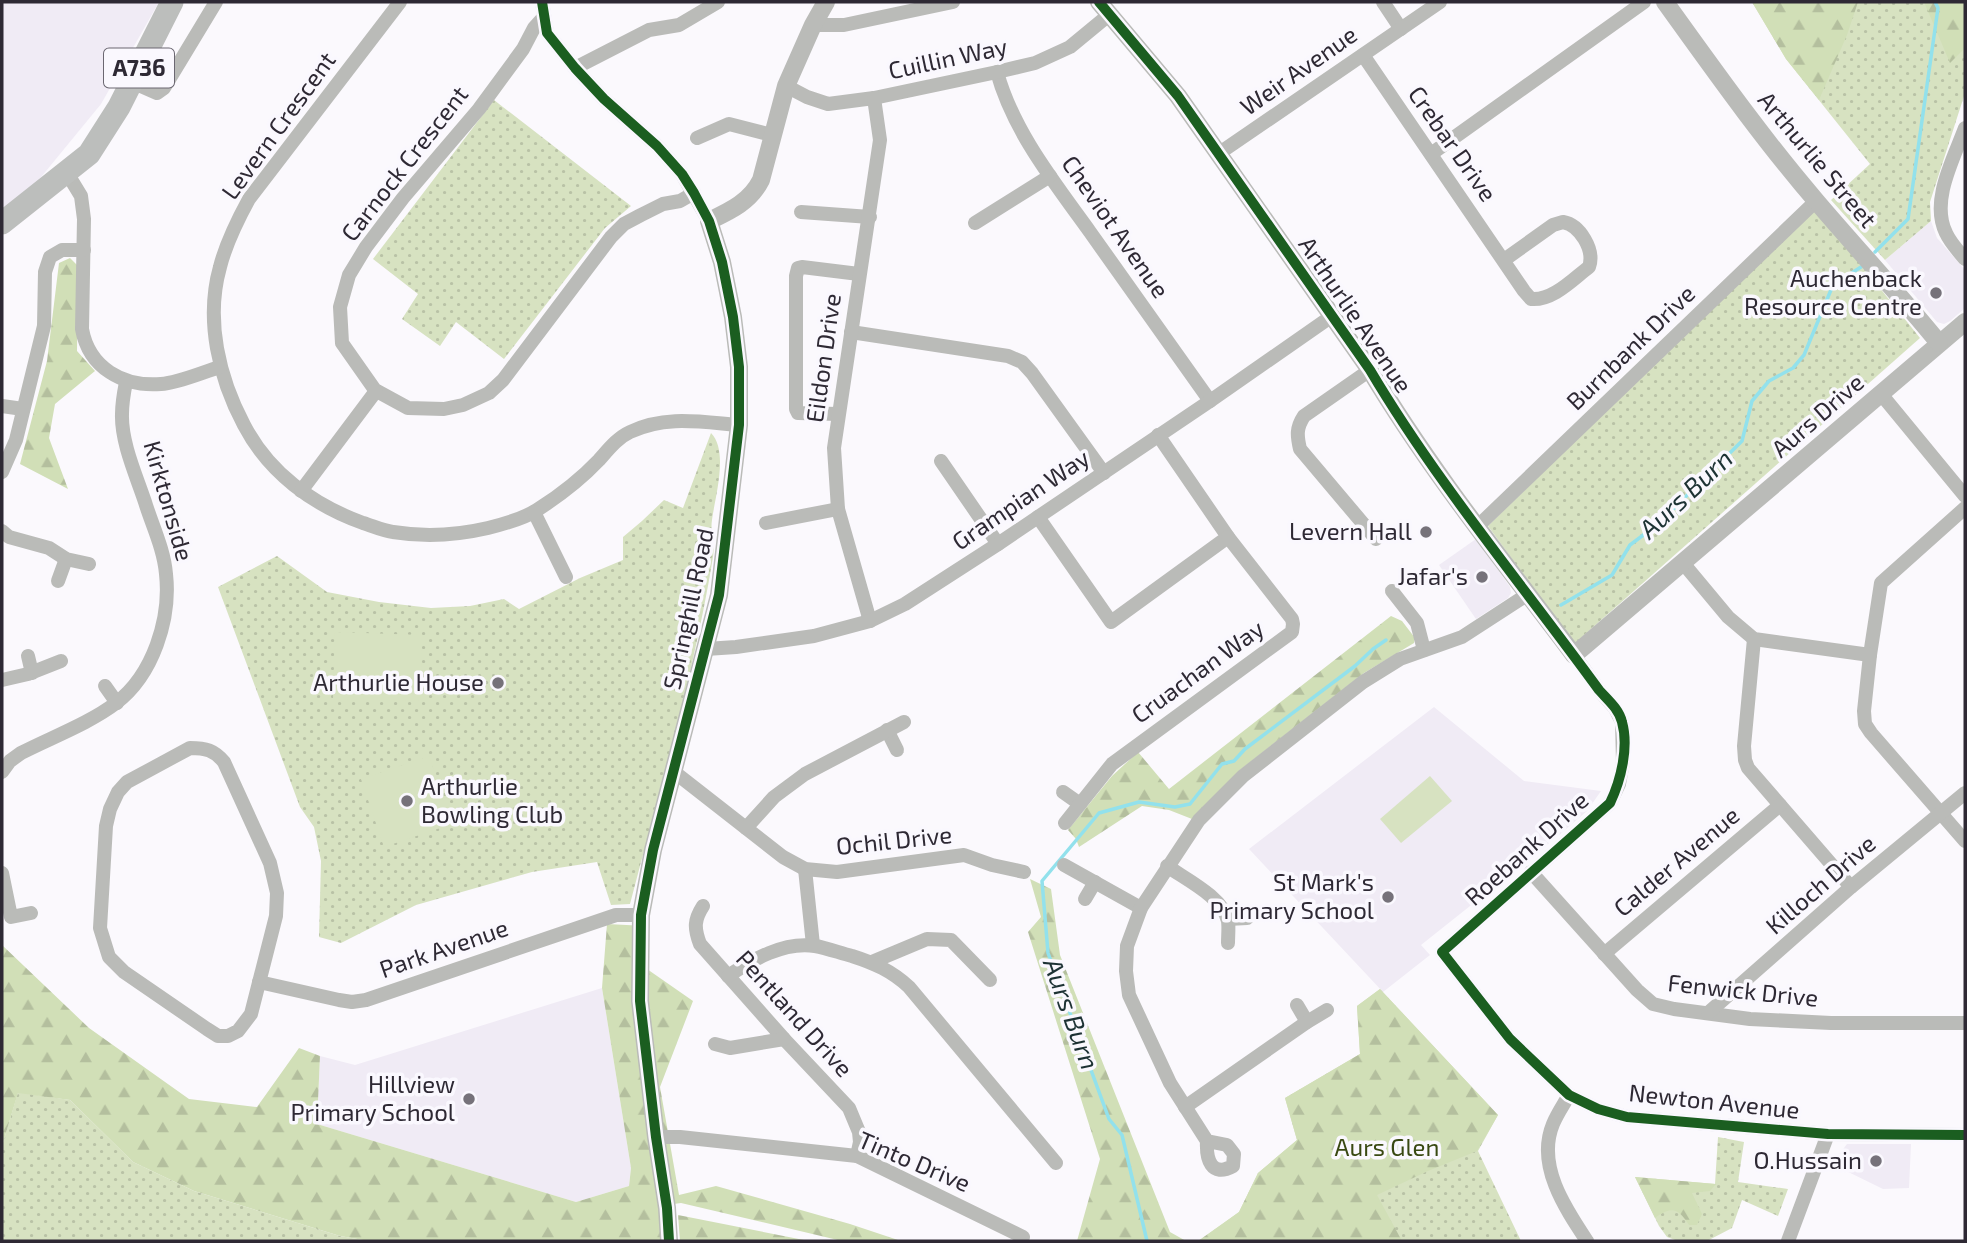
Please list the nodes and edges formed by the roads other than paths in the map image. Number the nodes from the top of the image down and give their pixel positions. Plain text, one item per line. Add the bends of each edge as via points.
1 (172, 2) edge
2 (216, 2) edge
3 (400, 2) edge
4 (541, 2) edge
5 (718, 2) edge
6 (826, 2) edge
7 (953, 2) edge
8 (1382, 2) edge
9 (1440, 2) edge
10 (1644, 2) edge
11 (1665, 2) edge
12 (1104, 8) edge
13 (544, 18) junction
14 (813, 25) junction
15 (1401, 29) junction
16 (1363, 55) junction
17 (575, 68) junction
18 (997, 72) junction
19 (132, 82) junction
20 (786, 86) junction
21 (874, 99) junction
22 (1965, 128) edge
23 (772, 135) junction
24 (697, 138) dead end
25 (1432, 154) junction
26 (1218, 155) junction
27 (67, 173) junction
28 (1050, 176) junction
29 (694, 193) junction
30 (1816, 201) junction
31 (801, 212) dead end
32 (870, 217) junction
33 (709, 221) junction
34 (2, 223) edge
35 (975, 223) dead end
36 (84, 250) junction
37 (1965, 259) edge
38 (1504, 260) junction
39 (859, 274) junction
40 (1332, 316) junction
41 (1965, 322) edge
42 (851, 332) junction
43 (1939, 343) junction
44 (220, 367) junction
45 (1370, 370) junction
46 (126, 382) junction
47 (376, 391) junction
48 (1881, 394) junction
49 (1210, 401) junction
50 (2, 406) edge
51 (23, 409) junction
52 (838, 414) junction
53 (739, 425) junction
54 (1158, 435) junction
55 (941, 461) dead end
56 (2, 472) edge
57 (1104, 473) junction
58 (301, 491) junction
59 (1965, 496) edge
60 (1965, 508) edge
61 (838, 509) junction
62 (534, 512) junction
63 (1038, 517) junction
64 (766, 523) dead end
65 (1477, 527) junction
66 (2, 531) edge
67 (1228, 537) junction
68 (1376, 539) dead end
69 (998, 544) junction
70 (66, 559) junction
71 (1683, 563) junction
72 (89, 564) dead end
73 (566, 577) dead end
74 (58, 580) dead end
75 (1392, 591) dead end
76 (1528, 594) junction
77 (870, 621) junction
78 (1754, 639) junction
79 (706, 649) junction
80 (1424, 650) junction
81 (1574, 655) junction
82 (1870, 655) junction
83 (28, 656) dead end
84 (61, 661) dead end
85 (33, 673) junction
86 (2, 680) edge
87 (105, 687) dead end
88 (117, 703) junction
89 (904, 722) dead end
90 (887, 730) junction
91 (897, 750) dead end
92 (673, 771) junction
93 (2, 772) edge
94 (1063, 792) dead end
95 (1965, 793) edge
96 (1080, 804) junction
97 (1780, 805) junction
98 (1942, 813) junction
99 (1065, 823) dead end
100 (746, 828) junction
101 (1965, 841) edge
102 (1064, 865) dead end
103 (1167, 866) junction
104 (805, 869) junction
105 (2, 873) edge
106 (1024, 873) dead end
107 (1531, 873) junction
108 (1095, 882) junction
109 (1851, 887) junction
110 (1086, 899) dead end
111 (703, 906) dead end
112 (1140, 908) junction
113 (31, 913) dead end
114 (641, 915) junction
115 (6, 918) edge
116 (1247, 918) dead end
117 (1228, 919) junction
118 (1228, 943) dead end
119 (813, 945) junction
120 (1442, 952) joint
121 (1604, 954) junction
122 (872, 962) junction
123 (728, 976) junction
124 (990, 980) dead end
125 (259, 982) junction
126 (1297, 1005) dead end
127 (1327, 1010) dead end
128 (1708, 1013) junction
129 (1307, 1021) junction
130 (1965, 1023) edge
131 (784, 1039) junction
132 (715, 1044) dead end
133 (1569, 1095) junction
134 (1185, 1107) junction
135 (1828, 1134) junction
136 (1965, 1135) edge
137 (656, 1138) junction
138 (1207, 1141) dead end
139 (857, 1156) junction
140 (1056, 1163) dead end
141 (1024, 1235) edge
142 (669, 1241) edge
143 (1587, 1241) edge
144 (1788, 1241) edge

1 - 19 main road, A736
2 - 19 street via 164,88 157,93
3 - 44 street, Levern Crescent via 249,199 231,233 219,269 213,315
4 - 13 street, Springhill Road
5 - 17 street via 679,25 649,30
6 - 14 street
7 - 14 street via 844,25
8 - 15 street
9 - 15 street, Weir Avenue
10 - 25 street
11 - 30 street, Arthurlie Street via 1738,104
12 - 18 street, Cuillin Way via 1070,47 1035,63
12 - 26 street, Arthurlie Avenue via 1178,96
13 - 17 street, Springhill Road via 547,33
13 - 47 street, Carnock Crescent via 479,109 403,198 349,275 340,307 342,343
14 - 20 street
15 - 16 street, Weir Avenue
16 - 25 street, Crebar Drive
16 - 26 street, Weir Avenue
17 - 29 street, Springhill Road via 657,146
18 - 21 street, Cuillin Way
18 - 28 street, Cheviot Avenue via 1013,116
19 - 27 main road, A736 via 89,155
20 - 21 street, Cuillin Way via 828,104
20 - 23 street
21 - 32 street, Eildon Drive via 880,140
22 - 37 street via 1941,195 1945,232
23 - 24 street via 729,124
23 - 33 street via 761,180 751,196
25 - 38 street, Crebar Drive
26 - 40 street, Arthurlie Avenue
27 - 34 main road, A736
27 - 36 street via 81,196
28 - 35 street
28 - 49 street, Cheviot Avenue
29 - 33 street, Springhill Road
29 - 47 street, Carnock Crescent via 624,224 489,393 444,410 408,408
30 - 43 street, Arthurlie Street
30 - 65 street, Burnbank Drive
31 - 32 street
32 - 39 street, Eildon Drive
33 - 53 street, Springhill Road via 733,317
36 - 46 street via 84,343 104,368
36 - 51 street via 62,250 50,257 45,272 44,326
38 - 38 street, Crebar Drive via 1531,299 1541,300 1590,267 1592,260 1575,226 1563,222
39 - 42 street, Eildon Drive
39 - 52 street via 802,267 796,276 796,409
40 - 45 street, Arthurlie Avenue
40 - 49 street, Grampian Way
41 - 43 street, Aurs Drive
42 - 52 street, Eildon Drive
42 - 57 street via 1022,362
43 - 48 street, Aurs Drive
44 - 46 street via 161,384
44 - 58 street, Levern Crescent via 250,437 275,469
45 - 65 street, Arthurlie Avenue
45 - 68 street via 1304,416 1297,436 1300,449
46 - 88 street, Kirktonside via 122,416 128,452 162,553 166,600 156,651
47 - 58 street
48 - 59 street
48 - 71 street, Aurs Drive
49 - 54 street, Grampian Way
50 - 51 street
51 - 56 street
52 - 61 street, Eildon Drive via 834,466
53 - 62 street, Levern Crescent via 678,420 628,432 559,496
53 - 79 street, Springhill Road via 719,596
54 - 57 street, Grampian Way
54 - 67 street
55 - 69 street
57 - 63 street, Grampian Way
58 - 62 street, Levern Crescent via 325,507 392,532 468,533
60 - 82 street via 1881,583
61 - 64 street
61 - 77 street, Eildon Drive
62 - 73 street
63 - 67 street via 1111,622
63 - 69 street, Grampian Way
65 - 76 street, Arthurlie Avenue
66 - 70 street
67 - 96 street, Cruachan Way via 1292,619 1292,632 1112,764
69 - 77 street, Grampian Way
70 - 72 street
70 - 74 street
71 - 78 street via 1728,617
71 - 81 street, Aurs Drive
75 - 80 street via 1417,623
76 - 80 street via 1462,637
76 - 81 street, Arthurlie Avenue
77 - 79 street, Grampian Way via 814,636
78 - 82 street
78 - 97 street via 1745,760
79 - 92 street, Springhill Road
80 - 103 street via 1363,682 1243,776 1199,820
81 - 107 street, Roebank Drive via 1622,722 1619,783 1610,803
82 - 98 street via 1865,724
83 - 85 street
84 - 85 street
85 - 86 street
87 - 88 street
88 - 93 street, Kirktonside via 21,753
89 - 90 street
90 - 91 street
90 - 100 street via 805,774 774,797
92 - 100 street, Ochil Drive
92 - 114 street, Springhill Road
94 - 96 street
95 - 98 street, Killoch Drive
96 - 99 street, Cruachan Way
97 - 109 street
97 - 121 street, Calder Avenue
98 - 101 street
98 - 109 street, Killoch Drive
100 - 104 street, Ochil Drive
102 - 108 street
103 - 112 street
103 - 117 street via 1211,896
104 - 106 street, Ochil Drive via 837,872 964,855
104 - 119 street
105 - 115 street
107 - 120 street, Roebank Drive
107 - 121 street, Fenwick Drive
108 - 110 street
108 - 112 street
109 - 128 street, Killoch Drive
111 - 123 street, Pentland Drive via 695,918 695,931 700,944
112 - 134 street via 1127,947 1129,995
113 - 115 street
114 - 125 street, Park Avenue via 616,915 366,1000 339,1000
114 - 137 street, Springhill Road via 640,1001
116 - 117 street
117 - 118 street
119 - 122 street
119 - 123 street via 752,960
120 - 133 street, Newton Avenue via 1510,1039
121 - 128 street, Fenwick Drive via 1653,1004
122 - 124 street via 928,939 951,940
122 - 140 street via 909,987
123 - 131 street, Pentland Drive
125 - 125 street via 246,1023 228,1036 218,1036 124,972 105,946 100,928 110,809 127,782 190,748 211,750 224,762 275,876 276,916
126 - 129 street
127 - 129 street
128 - 130 street, Fenwick Drive via 1831,1023
129 - 134 street
131 - 132 street via 730,1048
131 - 139 street, Pentland Drive via 849,1108 859,1132
133 - 135 street, Newton Avenue via 1627,1117
133 - 143 street via 1552,1125 1549,1161 1560,1197
134 - 138 street
135 - 136 street, Newton Avenue
135 - 144 street
137 - 139 street, Tinto Drive
137 - 142 street, Springhill Road
139 - 141 street, Tinto Drive

